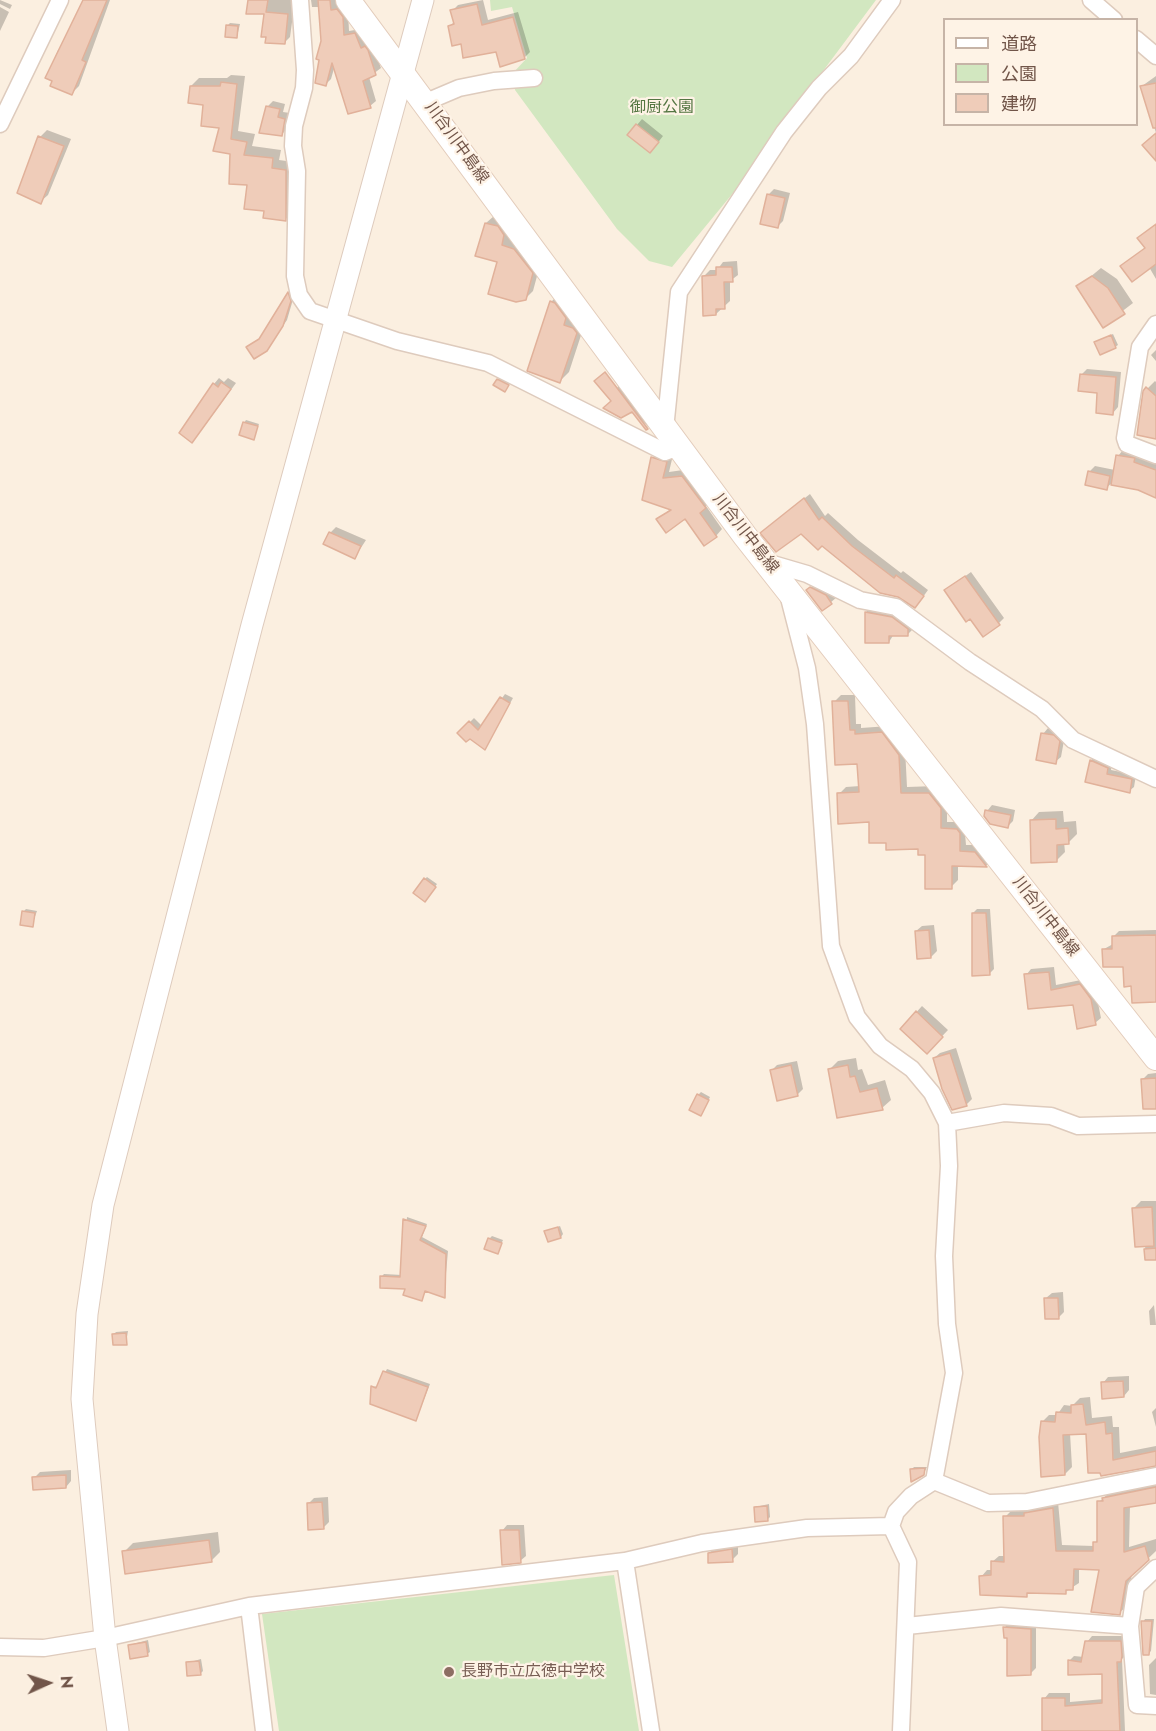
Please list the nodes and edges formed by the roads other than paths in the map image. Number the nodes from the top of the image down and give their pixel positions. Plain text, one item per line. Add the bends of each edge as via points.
1 (60, 0) edge
2 (300, 0) edge
3 (348, 0) edge
4 (423, 0) edge
5 (892, 0) edge
6 (1091, 0) edge
7 (1112, 18) edge
8 (1138, 40) edge
9 (1156, 56) edge
10 (404, 73) junction
11 (534, 78) dead end
12 (426, 102) junction
13 (0, 124) edge
14 (337, 320) junction
15 (1156, 324) edge
16 (672, 438) junction
17 (1156, 455) edge
18 (766, 562) junction
19 (785, 585) junction
20 (1156, 779) edge
21 (1156, 1058) edge
22 (947, 1123) junction
23 (1156, 1124) edge
24 (1156, 1476) edge
25 (934, 1481) junction
26 (891, 1526) junction
27 (625, 1562) junction
28 (1156, 1568) edge
29 (249, 1605) junction
30 (907, 1626) junction
31 (1130, 1626) junction
32 (105, 1638) junction
33 (0, 1647) edge
34 (1156, 1706) edge
35 (118, 1731) edge
36 (264, 1731) edge
37 (651, 1731) edge
38 (901, 1731) edge

1 - 13 street
2 - 14 street via 305,69 293,146 297,171 295,276 310,311
3 - 10 main road, 川合川中島線
4 - 10 street
5 - 16 street via 851,56 819,87 784,132 679,292
6 - 7 street
8 - 9 street
10 - 12 main road, 川合川中島線
10 - 14 street
11 - 12 street via 459,88
12 - 16 main road, 川合川中島線
14 - 16 street via 397,341 488,363 665,452
14 - 32 street via 252,626 103,1205 87,1314 82,1399
15 - 17 street via 1140,346 1125,438 1127,444
16 - 18 main road, 川合川中島線
18 - 19 main road, 川合川中島線
18 - 20 street via 807,574 860,600 896,607 1042,709 1073,740
19 - 21 main road, 川合川中島線
19 - 22 street via 807,668 815,724 831,946 857,1017 880,1046 912,1069 932,1093
22 - 23 street via 1004,1113 1052,1116 1078,1126
22 - 25 street via 945,1256 947,1324 954,1373
24 - 25 street via 1027,1502 988,1503
25 - 26 street via 910,1496 896,1512
26 - 27 street via 807,1528 702,1543
26 - 30 street via 908,1562
27 - 29 street
27 - 37 street
28 - 31 street via 1136,1587
29 - 32 street
29 - 36 street
30 - 31 street via 1001,1616
30 - 38 street
31 - 34 street via 1137,1705
32 - 33 street via 44,1648
32 - 35 street

